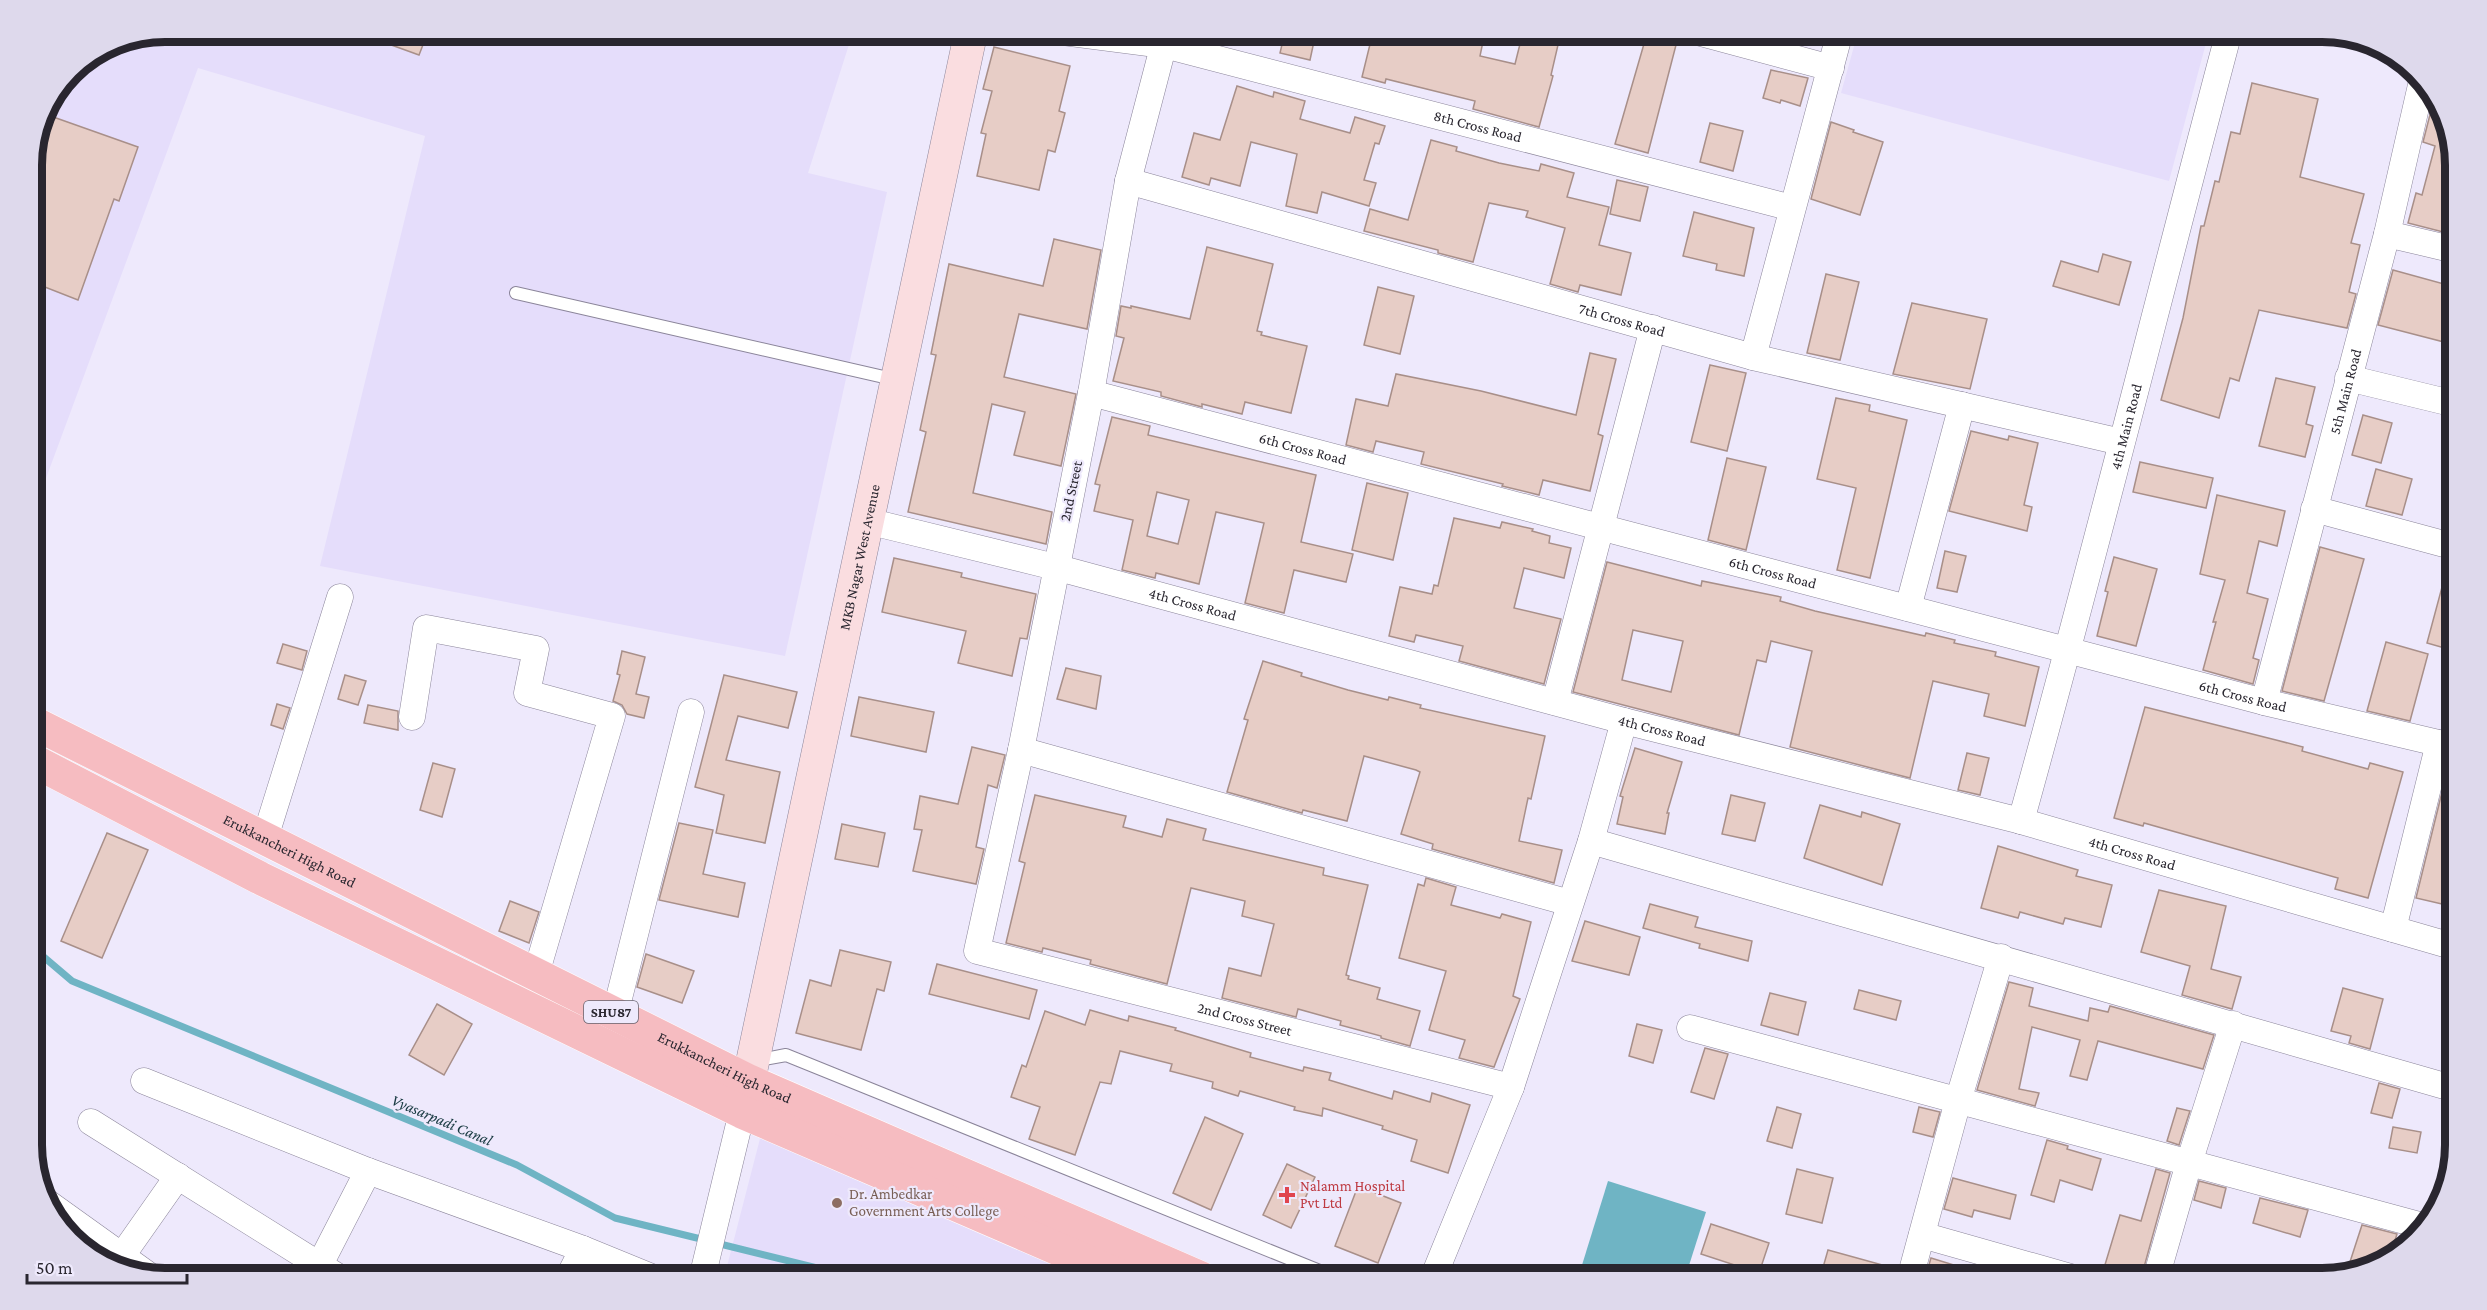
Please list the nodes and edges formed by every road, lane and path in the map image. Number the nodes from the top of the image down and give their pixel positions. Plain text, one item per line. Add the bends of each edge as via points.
1 (968, 42) edge
2 (1164, 42) edge
3 (1180, 42) edge
4 (1734, 42) edge
5 (1838, 42) edge
6 (2226, 42) edge
7 (1831, 68) junction
8 (2420, 90) edge
9 (1128, 181) junction
10 (1792, 208) junction
11 (2387, 234) junction
12 (2445, 248) edge
13 (516, 293) dead end
14 (1653, 328) junction
15 (1753, 357) junction
16 (2348, 378) junction
17 (898, 380) junction
18 (1091, 393) junction
19 (2445, 402) edge
20 (1962, 405) junction
21 (2121, 442) junction
22 (2314, 509) junction
23 (867, 521) junction
24 (1600, 528) junction
25 (2445, 544) edge
26 (1056, 567) junction
27 (340, 597) dead end
28 (1908, 608) junction
29 (2069, 649) junction
30 (1555, 702) junction
31 (2264, 702) junction
32 (691, 712) dead end
33 (412, 717) dead end
34 (1624, 721) junction
35 (42, 727) edge
36 (2445, 745) edge
37 (1021, 750) junction
38 (2445, 752) edge
39 (42, 765) edge
40 (2021, 821) junction
41 (265, 838) junction
42 (1591, 841) junction
43 (1570, 903) junction
44 (2393, 929) junction
45 (2445, 944) edge
46 (977, 951) joint
47 (2001, 957) junction
48 (536, 974) junction
49 (615, 1014) junction
50 (2233, 1024) junction
51 (1690, 1028) dead end
52 (144, 1082) dead end
53 (748, 1085) junction
54 (2445, 1086) edge
55 (1511, 1087) junction
56 (1958, 1101) junction
57 (91, 1122) dead end
58 (2189, 1162) junction
59 (368, 1171) junction
60 (178, 1176) junction
61 (66, 1218) edge
62 (2416, 1224) edge
63 (1923, 1235) junction
64 (584, 1249) junction
65 (109, 1254) edge
66 (120, 1260) edge
67 (316, 1268) edge
68 (328, 1268) edge
69 (574, 1268) edge
70 (630, 1268) edge
71 (704, 1268) edge
72 (1117, 1268) edge
73 (1312, 1268) edge
74 (1436, 1268) edge
75 (1913, 1268) edge
76 (2039, 1268) edge
77 (2159, 1268) edge

1 - 17 main road, MKB Nagar West Avenue
2 - 9 street, 2nd Street
3 - 10 street, 8th Cross Road
4 - 7 street
5 - 7 street
6 - 21 street, 4th Main Road
7 - 10 street
8 - 11 street, 5th Main Road
9 - 14 street, 7th Cross Road
9 - 18 street, 2nd Street
10 - 15 street
11 - 12 street
11 - 16 street, 5th Main Road
13 - 17 lane
14 - 15 street, 7th Cross Road
14 - 24 street
15 - 20 street, 7th Cross Road
16 - 19 street
16 - 22 street, 5th Main Road
17 - 23 main road, MKB Nagar West Avenue
18 - 24 street, 6th Cross Road
18 - 26 street, 2nd Street
20 - 21 street, 7th Cross Road
20 - 28 street
21 - 29 street, 4th Main Road
22 - 25 street
22 - 31 street, 5th Main Road
23 - 26 street, 4th Cross Road
23 - 53 main road, MKB Nagar West Avenue
24 - 28 street, 6th Cross Road
24 - 30 street
26 - 30 street, 4th Cross Road
26 - 37 street, 2nd Street
27 - 41 street
28 - 29 street, 6th Cross Road
29 - 31 street, 6th Cross Road
29 - 40 street, 4th Main Road
30 - 34 street, 4th Cross Road
31 - 36 street, 6th Cross Road
32 - 49 street
33 - 48 street via 426,628 536,649 527,693 612,716
34 - 40 street, 4th Cross Road
34 - 42 street
35 - 41 main road, Erukkancheri High Road / SHU87
37 - 43 street
37 - 46 street, 2nd Street
38 - 44 street
39 - 53 main road, SHU87 via 270,883
40 - 44 street, 4th Cross Road
41 - 48 main road, Erukkancheri High Road / SHU87
42 - 43 street
42 - 47 street
43 - 55 street
44 - 45 street, 4th Cross Road
46 - 55 street, 2nd Cross Street
47 - 50 street
47 - 56 street
48 - 49 main road, Erukkancheri High Road / SHU87
49 - 53 main road, Erukkancheri High Road / SHU87
50 - 54 street
50 - 58 street
51 - 56 street
52 - 59 street
53 - 71 street
53 - 72 main road, Erukkancheri High Road / SHU87
53 - 73 lane via 786,1055
55 - 74 street
56 - 58 street
56 - 63 street
57 - 60 street
58 - 62 street
58 - 77 street
59 - 64 street
59 - 68 street
60 - 66 street
60 - 67 street
61 - 65 street
63 - 75 street
63 - 76 street
64 - 69 street
64 - 70 street

